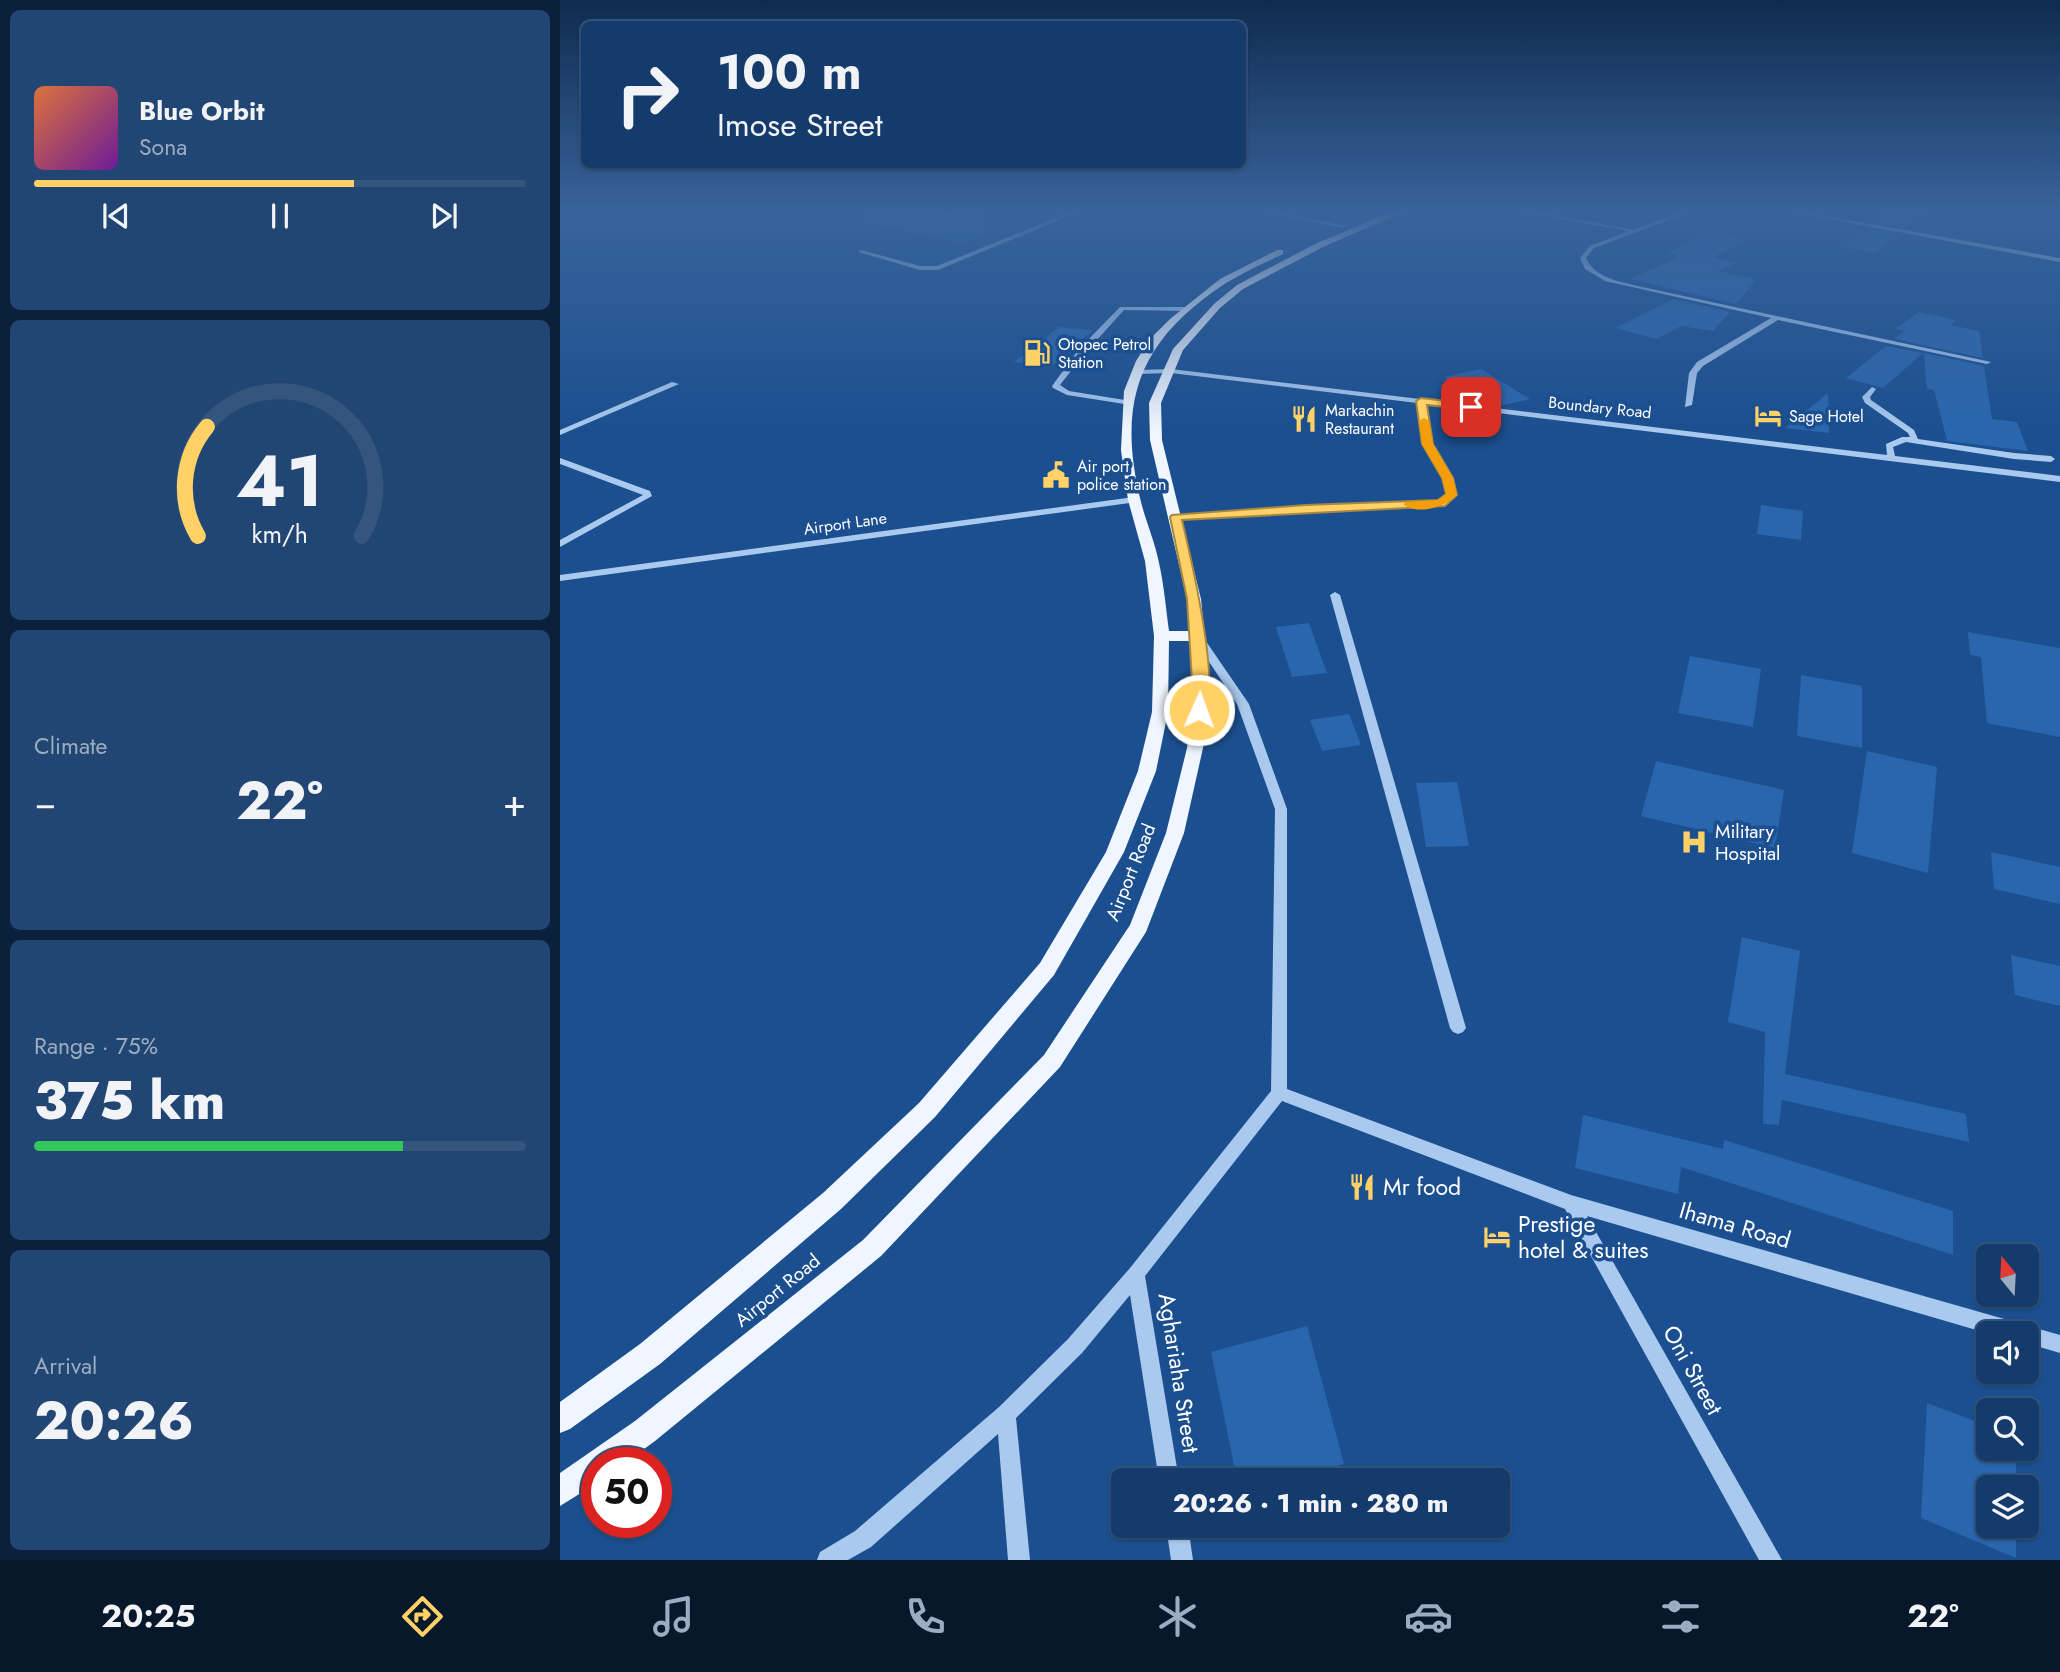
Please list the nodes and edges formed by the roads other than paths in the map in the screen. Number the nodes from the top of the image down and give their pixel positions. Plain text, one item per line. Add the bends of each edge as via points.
1 (1218, 285) edge
2 (1244, 285) edge
3 (1626, 285) edge
4 (1187, 309) junction
5 (1776, 318) junction
6 (1987, 362) dead end
7 (1171, 371) junction
8 (1137, 372) junction
9 (675, 384) dead end
10 (1872, 389) dead end
11 (1421, 401) junction
12 (1128, 403) junction
13 (1688, 405) dead end
14 (560, 433) edge
15 (1914, 440) junction
16 (1891, 457) junction
17 (2050, 459) dead end
18 (560, 461) edge
19 (2060, 479) edge
20 (1135, 499) junction
21 (1176, 517) junction
22 (560, 544) edge
23 (561, 577) edge
24 (1335, 595) dead end
25 (1161, 636) junction
26 (1197, 636) junction
27 (1458, 1028) dead end
28 (1279, 1093) junction
29 (1571, 1203) junction
30 (1136, 1274) junction
31 (1980, 1321) edge
32 (2039, 1338) edge
33 (2060, 1344) edge
34 (1006, 1414) junction
35 (560, 1419) edge
36 (622, 1447) edge
37 (1167, 1468) edge
38 (581, 1476) edge
39 (560, 1491) edge
40 (1179, 1538) edge
41 (828, 1560) edge
42 (1019, 1560) edge
43 (1182, 1560) edge
44 (1771, 1560) edge

1 - 4 main road, Airport Road
2 - 7 main road, Airport Road via 1217,306 1178,349
3 - 5 street
4 - 8 main road, Airport Road via 1154,341
4 - 12 street via 1122,308 1056,386 1067,393
5 - 6 street
5 - 13 street via 1700,364 1693,373
7 - 8 street, Boundary Road
7 - 11 street, Boundary Road
7 - 21 main road, Airport Road via 1155,403 1156,440
8 - 12 main road, Airport Road
9 - 14 street
10 - 15 street via 1868,401 1911,432
11 - 16 street, Boundary Road
11 - 21 street via 1427,444 1448,478 1451,495 1441,504
12 - 20 main road, Airport Road
15 - 16 street via 1889,446
15 - 17 street
16 - 19 street, Boundary Road
18 - 22 street via 648,496
20 - 23 street, Airport Lane
20 - 25 main road, Airport Road via 1152,561
21 - 26 main road, Airport Road
24 - 27 street
25 - 26 main road
25 - 35 main road, Airport Road via 1160,712 1147,771 1115,852 1047,969 927,1110 832,1201 650,1354
26 - 28 street via 1243,704 1281,809
26 - 36 main road, Airport Road via 1202,691 1195,748 1175,833 1139,927 1052,1061 872,1248
28 - 29 street, Ihama Road
28 - 30 street
29 - 31 street, Ihama Road
29 - 44 street, Oni Street
30 - 34 street via 1075,1346
30 - 37 street, Aghariaha Street
32 - 33 street, Ihama Road
34 - 41 street via 863,1539
34 - 42 street
38 - 39 main road, Airport Road
40 - 43 street

